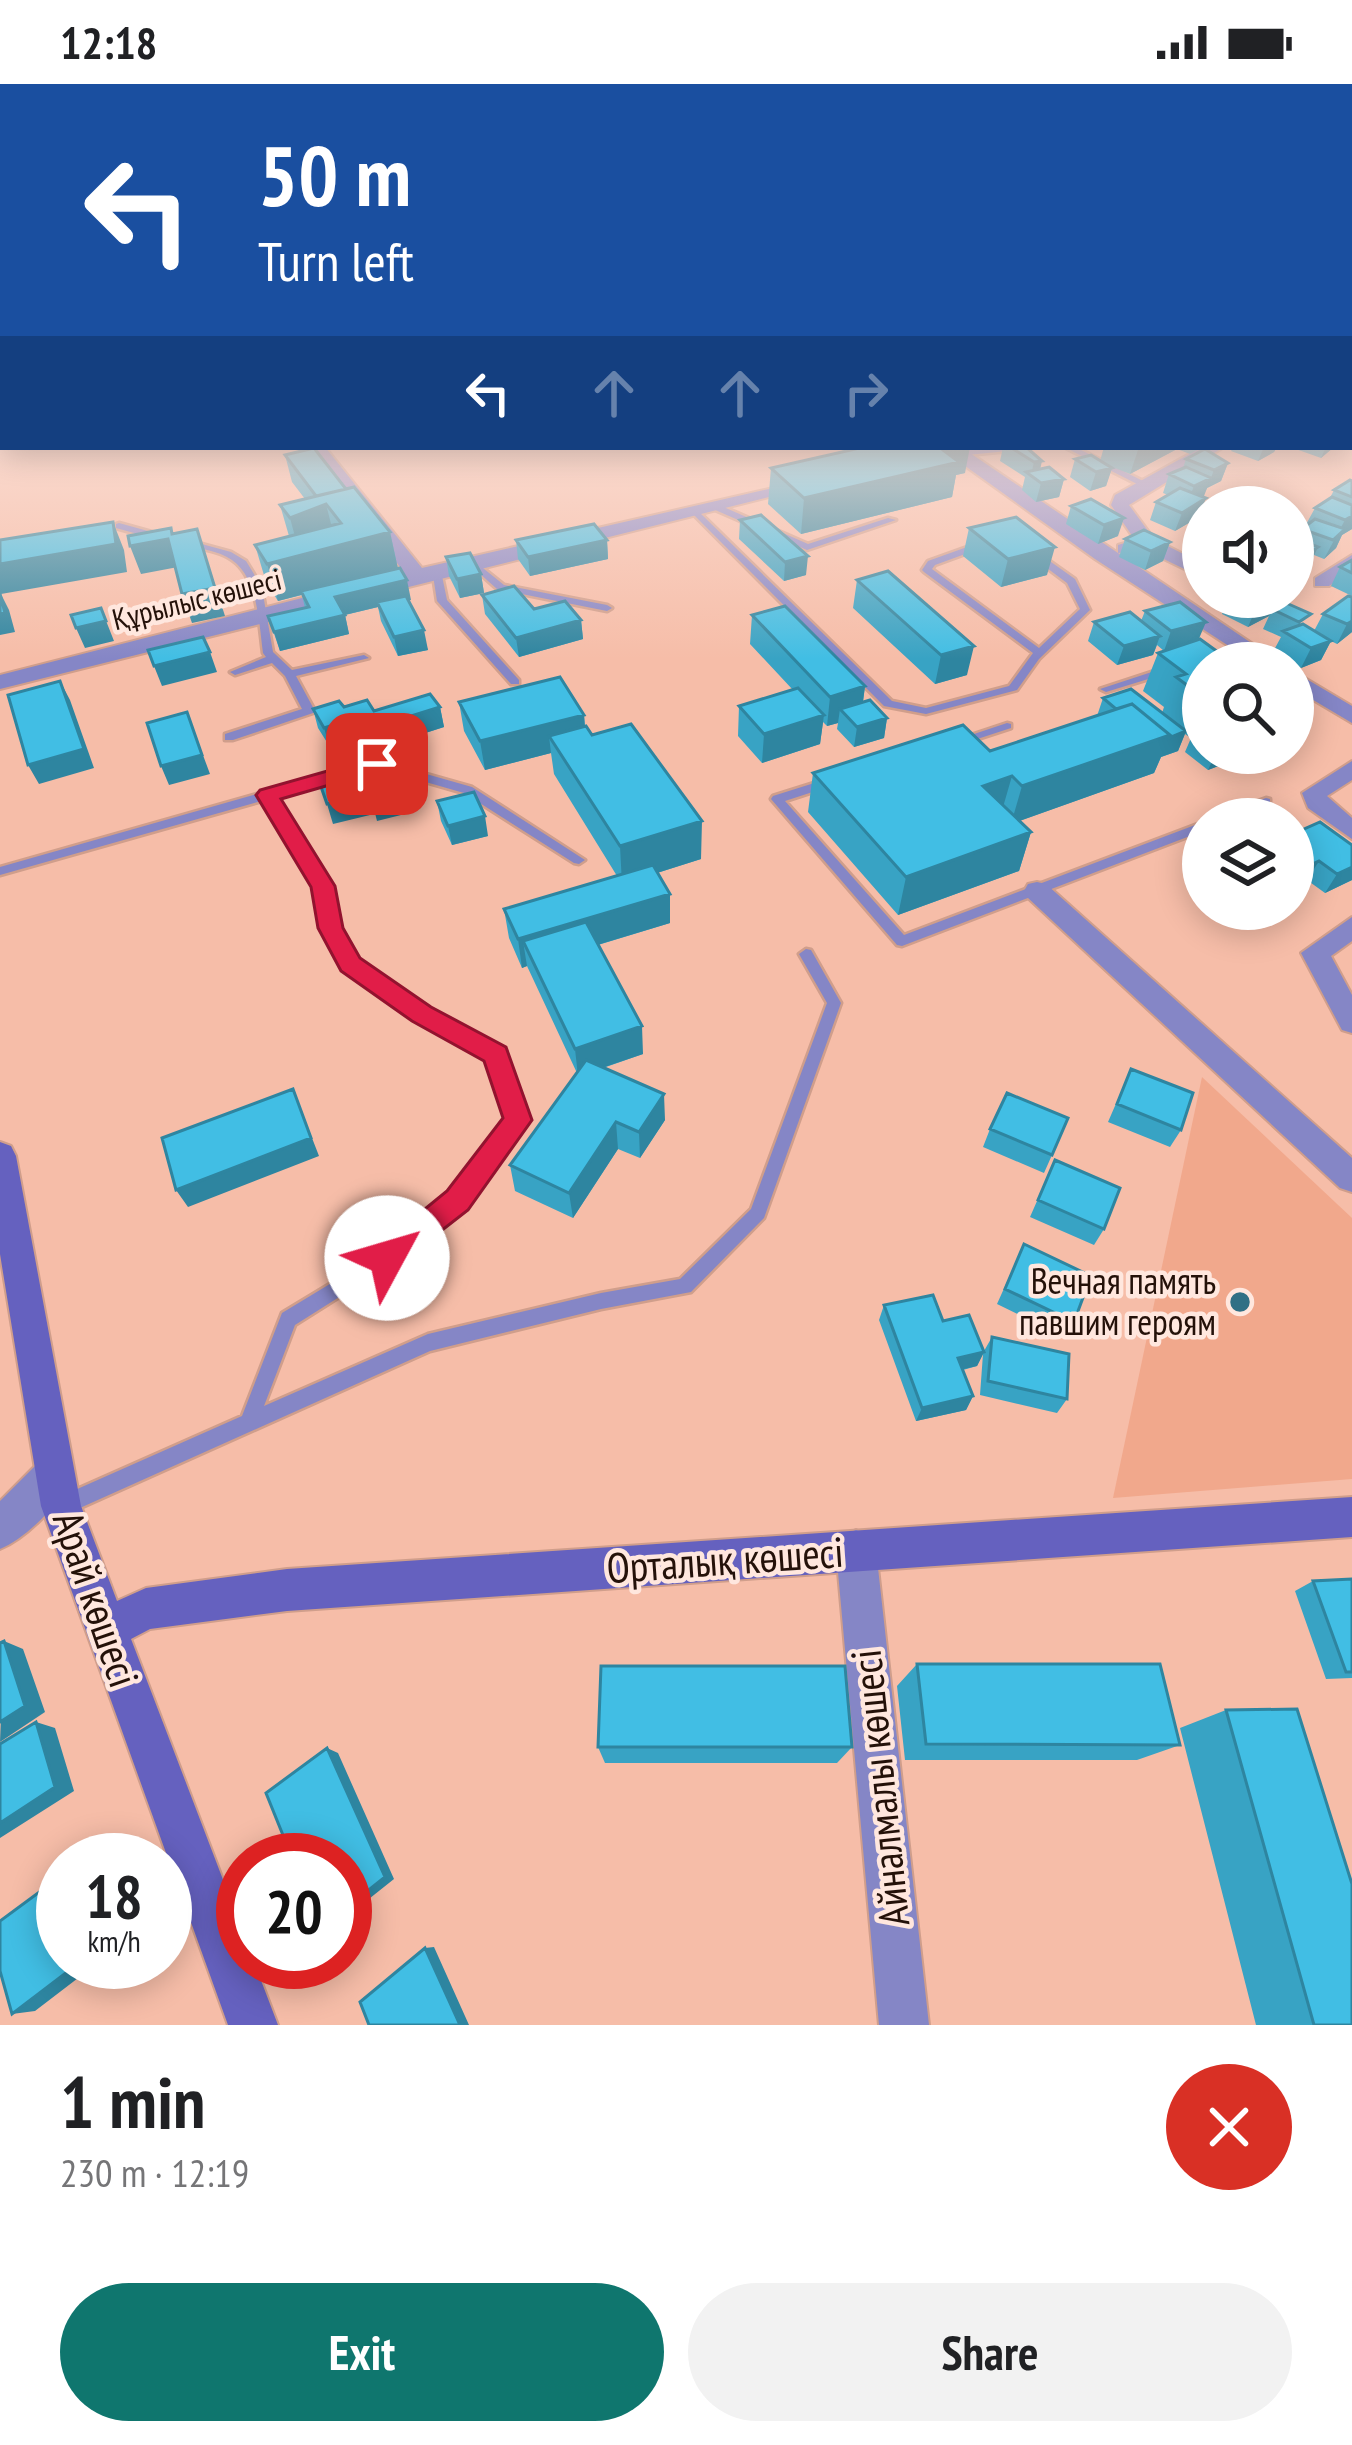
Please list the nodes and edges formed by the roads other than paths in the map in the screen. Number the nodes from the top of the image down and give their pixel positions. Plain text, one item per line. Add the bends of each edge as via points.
1 (343, 478) edge
2 (995, 478) edge
3 (1132, 478) edge
4 (1160, 478) edge
5 (829, 479) edge
6 (1147, 485) junction
7 (706, 510) junction
8 (891, 520) dead end
9 (119, 526) edge
10 (1015, 541) edge
11 (994, 543) edge
12 (1147, 543) junction
13 (1102, 555) junction
14 (1182, 561) edge
15 (1352, 561) edge
16 (473, 563) junction
17 (426, 573) junction
18 (1322, 582) dead end
19 (607, 608) dead end
20 (263, 614) junction
21 (1238, 642) edge
22 (1039, 653) junction
23 (364, 658) dead end
24 (272, 659) junction
25 (1182, 665) edge
26 (235, 672) dead end
27 (290, 674) junction
28 (0, 682) edge
29 (515, 682) edge
30 (1106, 689) dead end
31 (1314, 692) edge
32 (1352, 716) edge
33 (1007, 726) dead end
34 (229, 737) dead end
35 (944, 746) edge
36 (1352, 769) edge
37 (840, 779) edge
38 (268, 795) junction
39 (1352, 831) edge
40 (1182, 834) edge
41 (579, 860) dead end
42 (0, 872) edge
43 (1037, 891) junction
44 (1352, 927) edge
45 (806, 954) dead end
46 (1352, 1022) edge
47 (0, 1156) edge
48 (1352, 1178) edge
49 (249, 1422) junction
50 (58, 1490) junction
51 (1352, 1517) edge
52 (0, 1529) edge
53 (856, 1550) junction
54 (104, 1630) junction
55 (253, 2025) edge
56 (904, 2025) edge

1 - 17 street
2 - 13 street
3 - 6 lane
4 - 6 street
5 - 7 street, Құрылыс көшесі
6 - 12 street via 1120,505
7 - 8 lane via 807,547
7 - 16 street, Құрылыс көшесі
7 - 22 lane via 888,704 926,711 1013,688
9 - 20 lane via 238,560
10 - 22 lane via 1071,581 1085,610
11 - 22 lane via 927,570
12 - 13 street
12 - 14 street
13 - 21 street
15 - 18 street
16 - 17 street, Құрылыс көшесі
16 - 19 lane via 501,587
17 - 20 street, Құрылыс көшесі
17 - 29 lane
20 - 24 lane
20 - 28 street, Құрылыс көшесі
23 - 27 lane
24 - 26 lane
24 - 27 lane
25 - 30 lane
27 - 34 lane via 309,711
31 - 32 street
33 - 35 lane
36 - 39 street via 1314,793
37 - 43 lane via 777,799 902,941
38 - 41 lane via 377,764 468,790
38 - 42 lane
38 - 49 lane via 323,886 330,928 350,965 496,1054 518,1120 458,1200 387,1258 288,1319
40 - 43 lane
43 - 48 street
44 - 46 street via 1315,953
45 - 49 lane via 834,1004 758,1213 685,1286 428,1343
47 - 50 main road, Арай көшесі
49 - 50 lane
50 - 52 street
50 - 54 main road, Арай көшесі
51 - 53 main road, Орталық көшесі
53 - 54 main road, Орталық көшесі via 211,1597 146,1609
53 - 56 street, Айналмалы көшесі
54 - 55 main road, Арай көшесі

